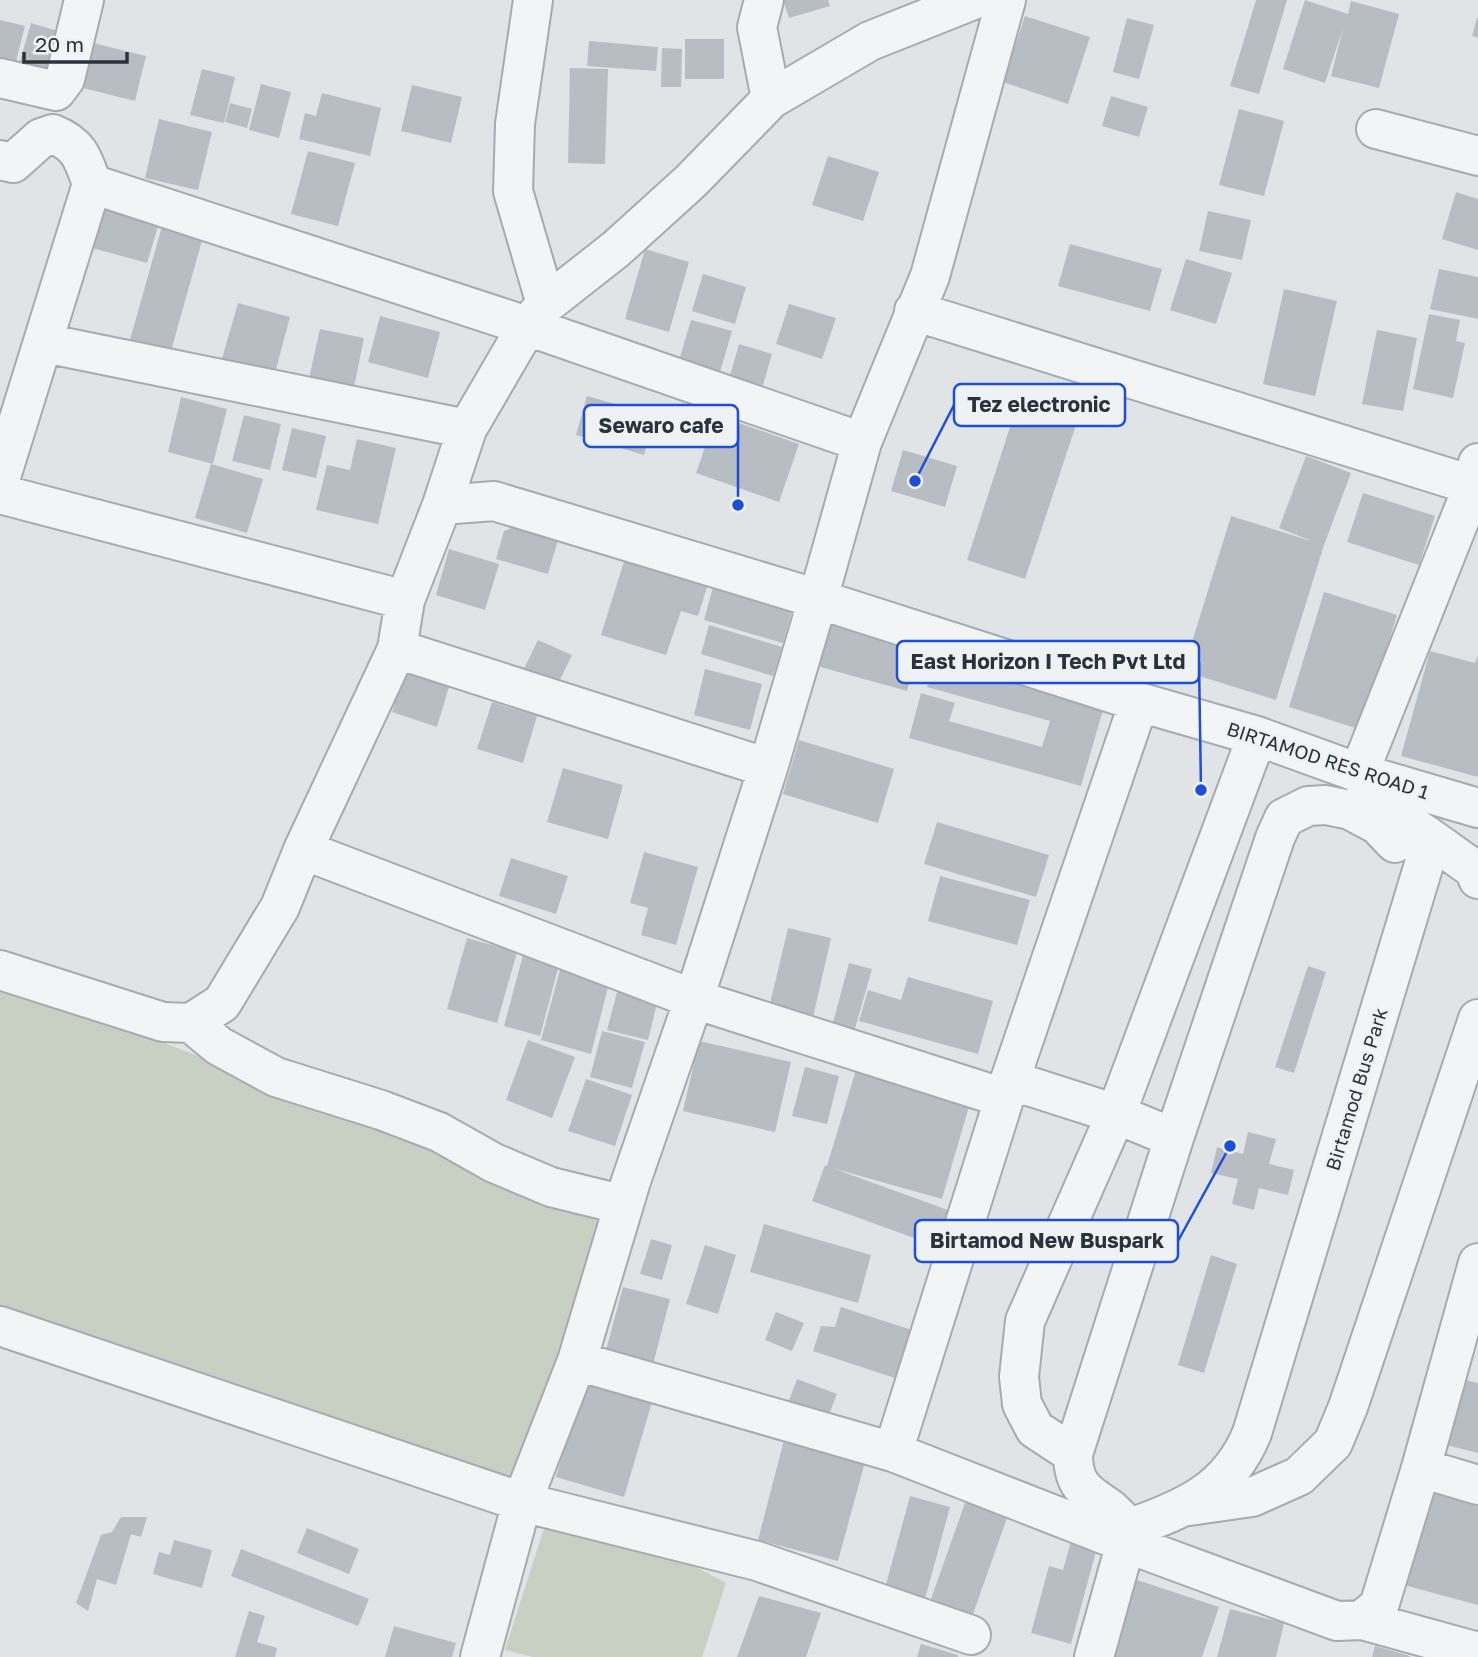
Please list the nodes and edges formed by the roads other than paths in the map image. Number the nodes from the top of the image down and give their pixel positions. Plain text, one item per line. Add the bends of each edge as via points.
1 (84, 0) edge
2 (533, 0) edge
3 (764, 0) edge
4 (973, 0) edge
5 (1006, 0) edge
6 (0, 78) edge
7 (771, 99) junction
8 (1376, 129) dead end
9 (1478, 156) edge
10 (0, 160) edge
11 (93, 184) junction
12 (914, 311) junction
13 (536, 315) junction
14 (44, 343) junction
15 (467, 429) junction
16 (862, 442) junction
17 (1476, 479) edge
18 (0, 480) edge
19 (0, 494) edge
20 (442, 505) junction
21 (818, 599) junction
22 (405, 600) junction
23 (397, 649) junction
24 (1139, 702) junction
25 (1257, 736) junction
26 (768, 768) junction
27 (1359, 773) junction
28 (1478, 808) edge
29 (1426, 835) junction
30 (303, 850) junction
31 (1478, 879) edge
32 (1418, 884) junction
33 (0, 970) edge
34 (694, 999) junction
35 (1478, 1019) edge
36 (191, 1023) junction
37 (1007, 1089) junction
38 (1116, 1114) junction
39 (1174, 1138) junction
40 (624, 1205) junction
41 (1478, 1263) edge
42 (0, 1326) edge
43 (578, 1361) junction
44 (893, 1452) junction
45 (1073, 1454) junction
46 (1421, 1468) junction
47 (1478, 1485) edge
48 (522, 1502) junction
49 (1187, 1506) junction
50 (1128, 1536) junction
51 (1362, 1620) junction
52 (971, 1634) dead end
53 (1478, 1651) edge
54 (480, 1657) edge
55 (1094, 1657) edge

1 - 6 street via 65,79 56,91
2 - 13 street via 515,124 513,191
3 - 7 street via 757,27
4 - 7 street via 870,41
5 - 12 street via 930,276
7 - 13 street via 672,198
8 - 9 street
10 - 11 street via 13,163 41,138 53,134 78,150
11 - 13 street
11 - 14 street
12 - 16 street
12 - 17 street
13 - 15 street
13 - 16 street
14 - 15 street
14 - 18 street
15 - 20 street
16 - 21 street
17 - 27 street
19 - 22 street
20 - 21 street, BIRTAMOD RES ROAD 1 via 494,501
20 - 22 street
21 - 24 street, BIRTAMOD RES ROAD 1
21 - 26 street
22 - 23 street
23 - 26 street
23 - 30 street
24 - 25 street, BIRTAMOD RES ROAD 1
24 - 37 street
25 - 27 street, BIRTAMOD RES ROAD 1
25 - 38 street
26 - 34 street
27 - 28 street, BIRTAMOD RES ROAD 1
27 - 29 street via 1382,806
29 - 31 street via 1475,870
29 - 32 street, Birtamod Bus Park via 1428,851
30 - 34 street
30 - 36 street via 280,907 222,1003
32 - 39 street via 1391,838 1350,810 1308,806 1284,818
32 - 49 street, Birtamod Bus Park via 1252,1433 1228,1474
33 - 36 street via 163,1022
34 - 37 street
34 - 40 street
35 - 49 street via 1333,1443 1299,1476 1251,1497
36 - 40 street via 219,1046 276,1077 439,1132 494,1163 551,1187
37 - 38 street
37 - 44 street
38 - 39 street
38 - 45 street via 1025,1321 1018,1377 1022,1404 1035,1429
39 - 45 street
40 - 43 street
41 - 46 street
42 - 48 street
43 - 44 street
43 - 48 street
44 - 50 street
45 - 50 street via 1073,1472 1080,1483 1096,1502 1111,1509
46 - 47 street
46 - 51 street via 1379,1606
48 - 52 street via 757,1560
48 - 54 street
49 - 50 street
50 - 51 street via 1337,1621
50 - 55 street
51 - 53 street

